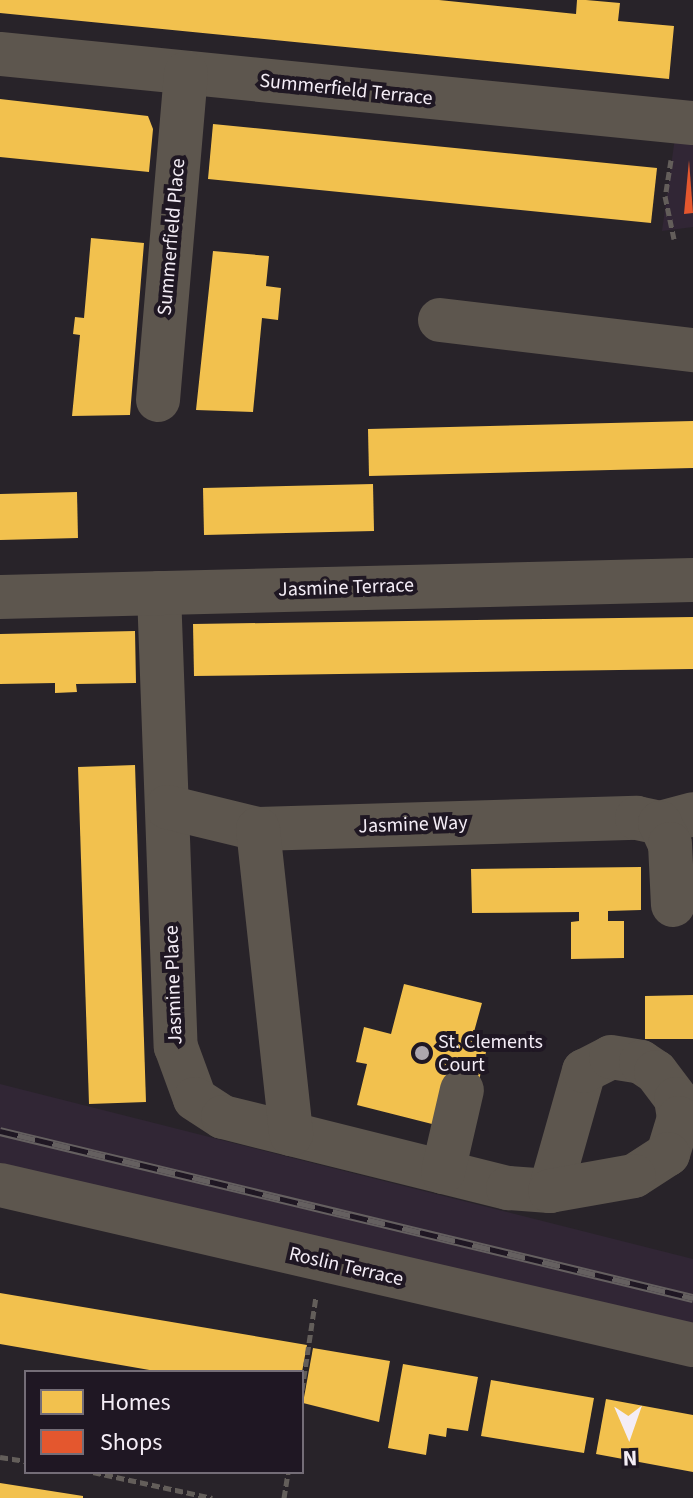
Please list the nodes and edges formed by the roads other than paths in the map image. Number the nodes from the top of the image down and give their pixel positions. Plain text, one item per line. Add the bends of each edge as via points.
1 (0, 54) edge
2 (186, 73) junction
3 (685, 123) edge
4 (440, 320) dead end
5 (693, 350) edge
6 (158, 400) dead end
7 (693, 580) edge
8 (159, 593) junction
9 (0, 597) edge
10 (167, 807) junction
11 (677, 818) edge
12 (258, 829) junction
13 (673, 905) dead end
14 (462, 1090) dead end
15 (291, 1134) junction
16 (457, 1176) junction
17 (0, 1185) edge
18 (550, 1191) dead end
19 (693, 1345) edge

1 - 2 street, Summerfield Terrace
2 - 3 street, Summerfield Terrace
2 - 6 street, Summerfield Place
4 - 5 street
7 - 8 street, Jasmine Terrace
8 - 9 street, Jasmine Terrace
8 - 10 street, Jasmine Place
10 - 12 street, Jasmine Way
10 - 15 street, Jasmine Place via 176,1047 184,1081 195,1099 223,1117
11 - 12 street, Jasmine Way
11 - 13 street, Jasmine Way via 670,844
12 - 15 street
14 - 16 street
15 - 16 street, Jasmine Place
16 - 18 street, Jasmine Place via 520,1191
17 - 19 street, Roslin Terrace

